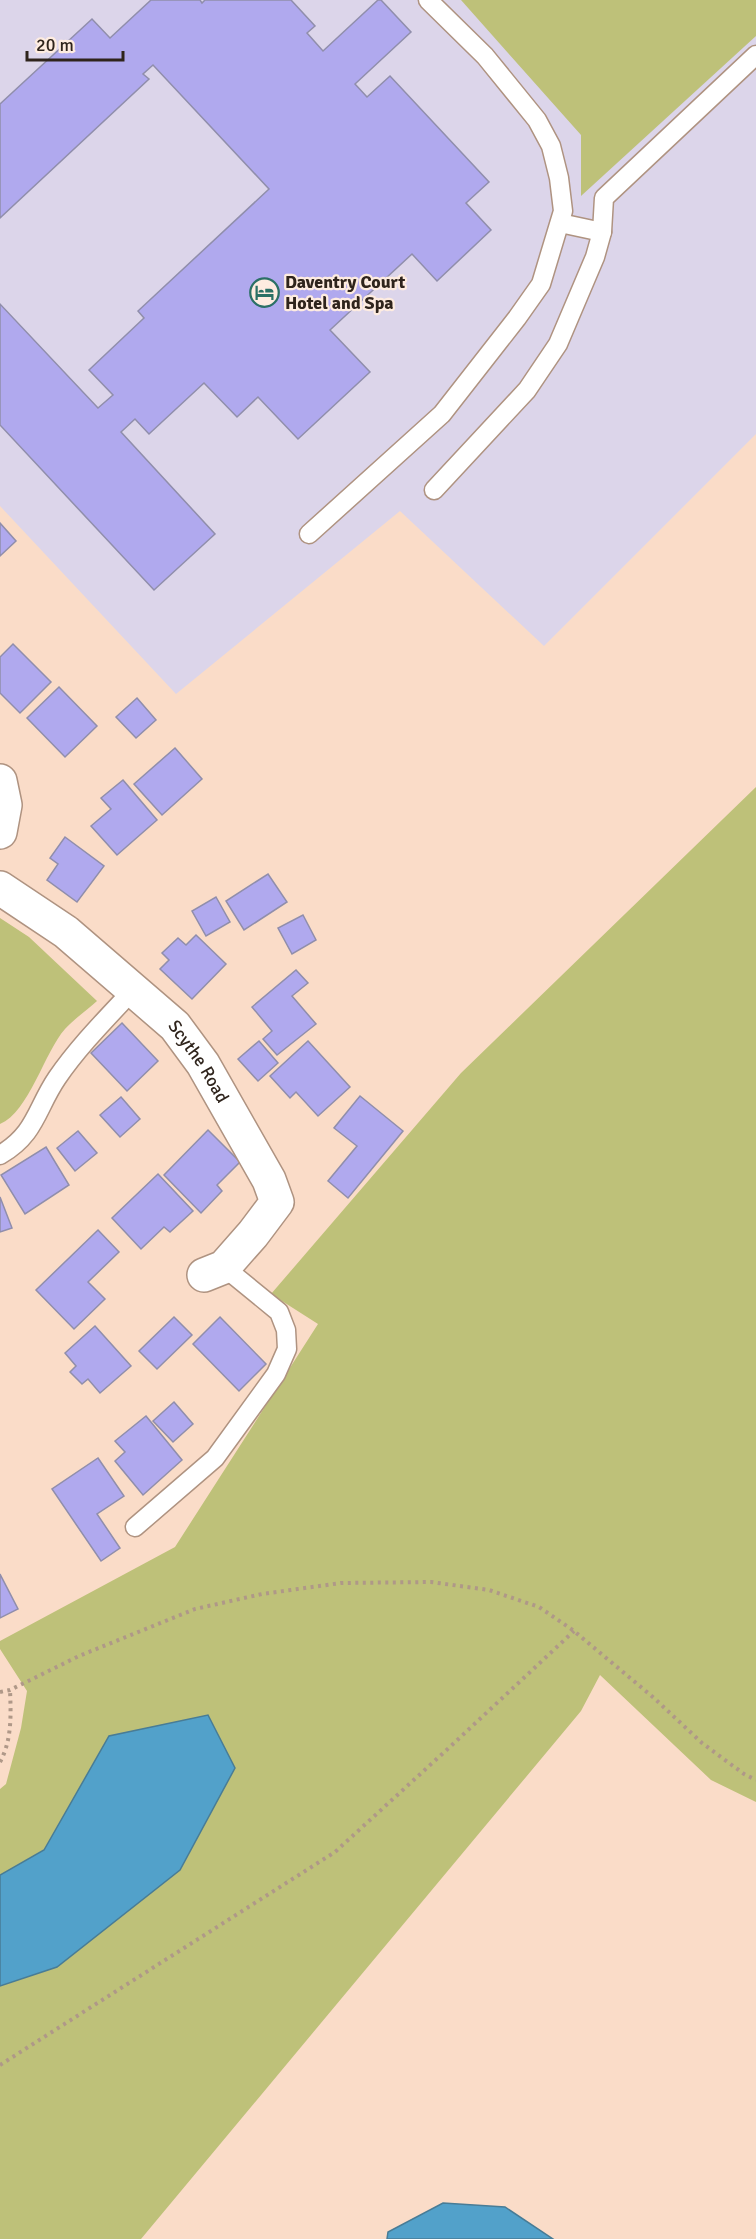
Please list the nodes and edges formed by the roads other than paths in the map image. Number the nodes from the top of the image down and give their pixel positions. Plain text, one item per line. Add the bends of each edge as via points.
1 (428, 0) edge
2 (756, 55) edge
3 (560, 223) junction
4 (602, 232) junction
5 (434, 490) dead end
6 (309, 534) dead end
7 (0, 781) edge
8 (0, 832) edge
9 (0, 888) edge
10 (133, 990) junction
11 (0, 1155) edge
12 (214, 1271) joint
13 (135, 1527) dead end

1 - 3 lane via 485,56 537,120 551,146 559,178 563,211
2 - 4 lane via 604,198
3 - 4 lane
3 - 6 lane via 541,284 442,414
4 - 5 lane via 558,344 527,390
7 - 8 street via 5,805
9 - 10 street, Scythe Road via 66,932
10 - 11 lane via 56,1079 34,1124
10 - 12 street, Scythe Road via 175,1026 203,1064 269,1180 277,1202 253,1234
12 - 13 lane via 279,1312 286,1330 287,1349 276,1374 215,1458

